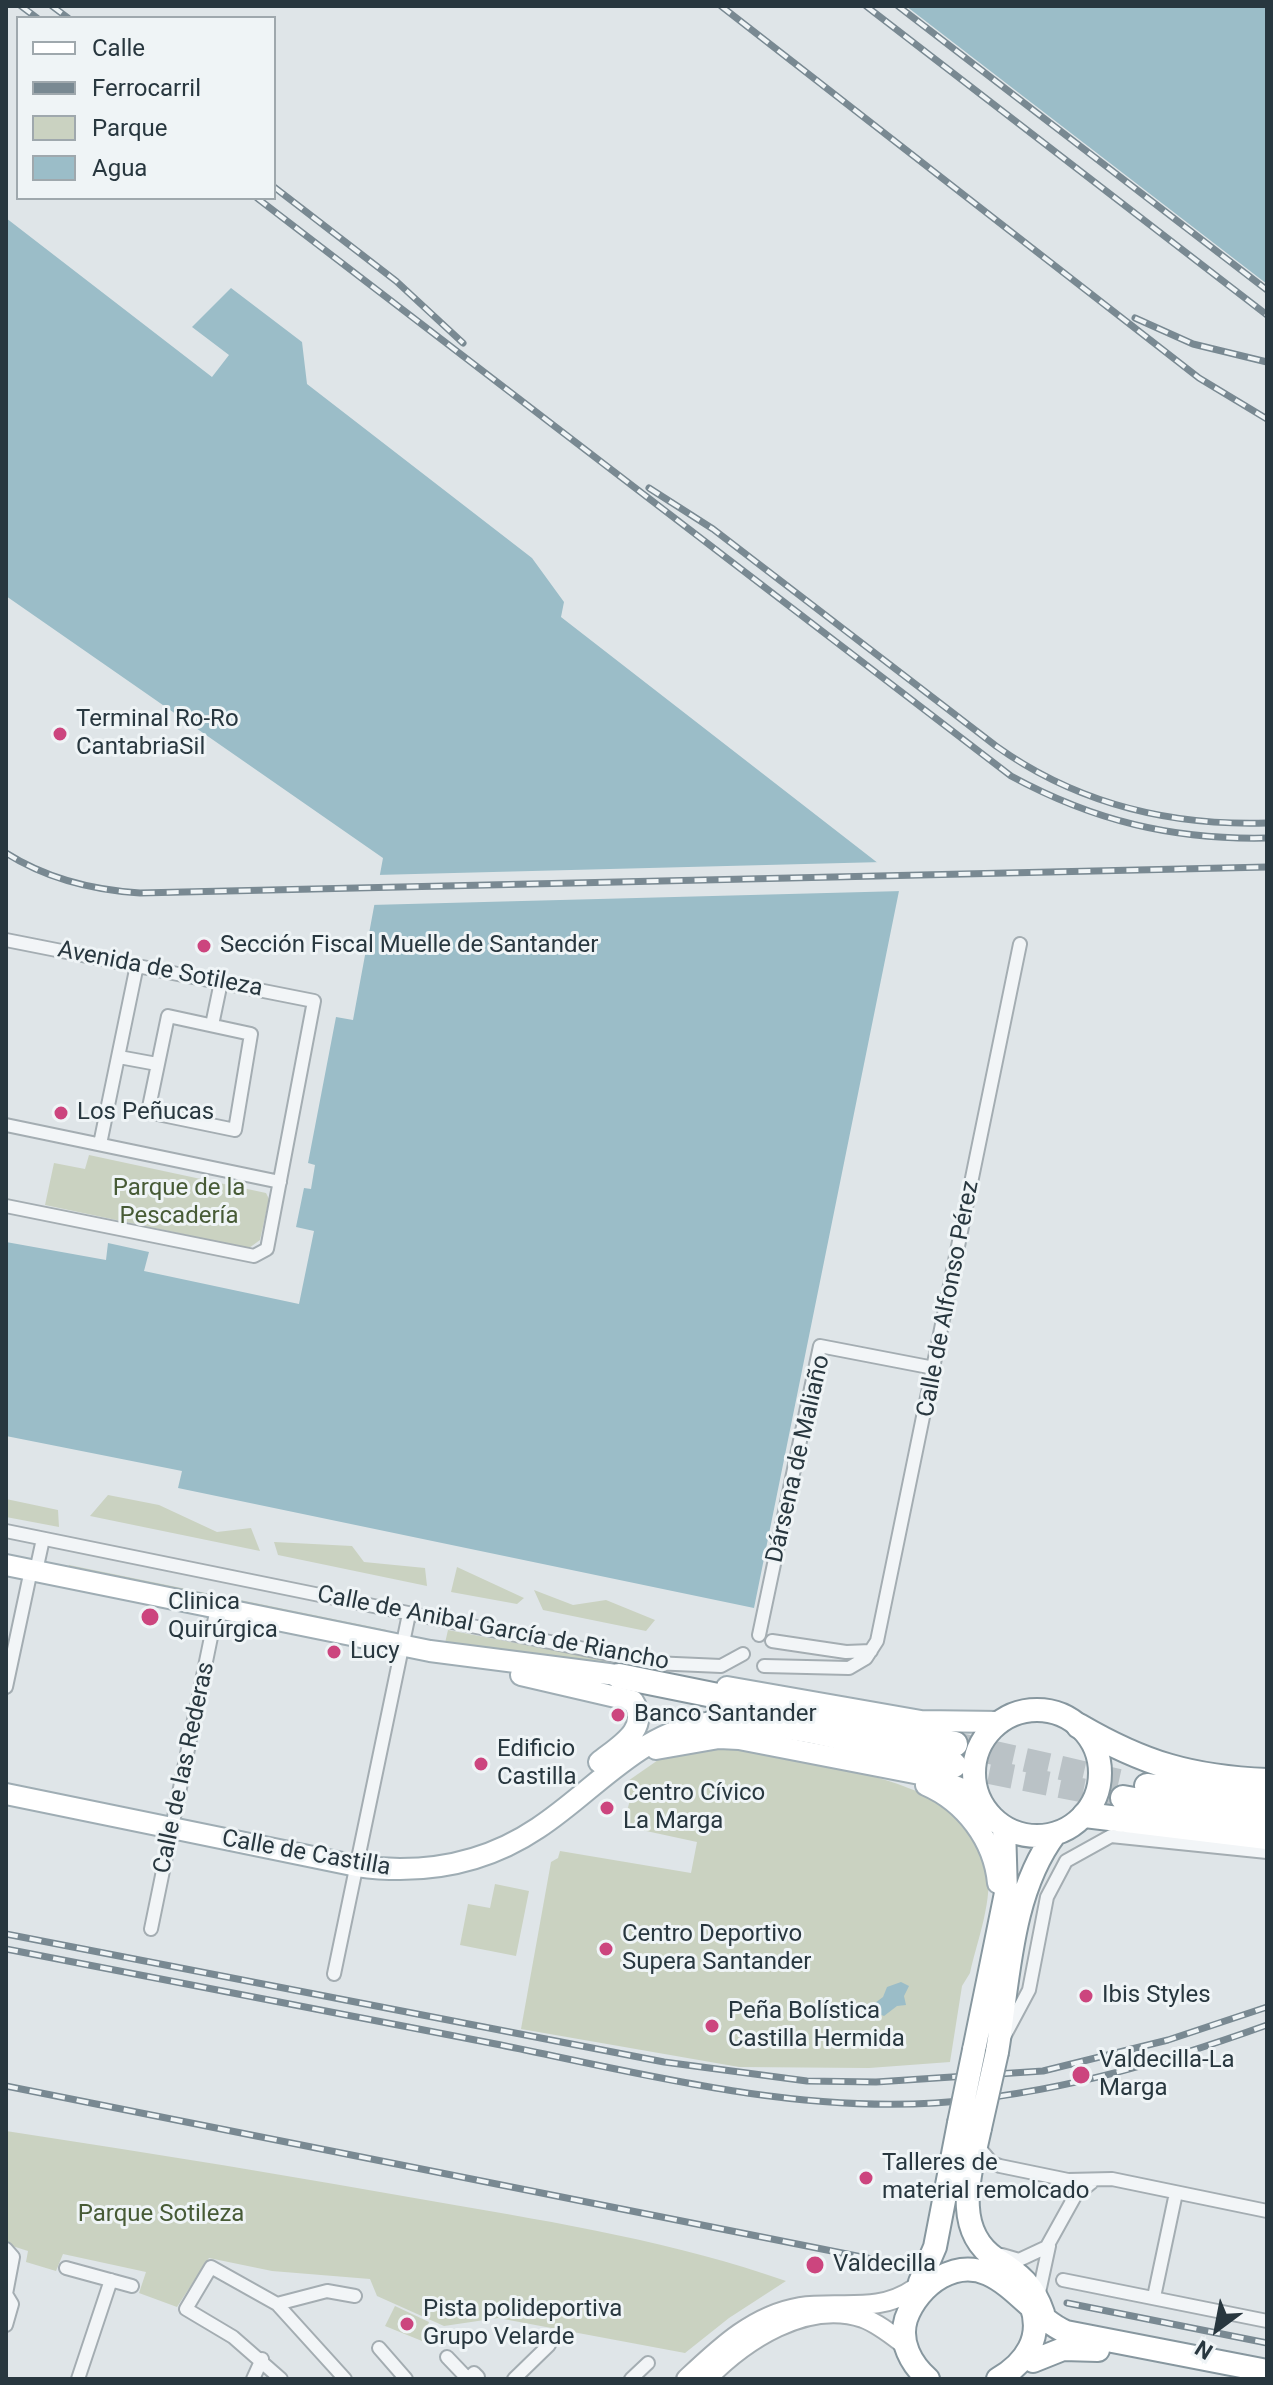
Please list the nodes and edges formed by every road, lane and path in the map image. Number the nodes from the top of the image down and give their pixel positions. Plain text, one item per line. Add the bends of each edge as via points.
1 (6, 940) edge
2 (1020, 944) dead end
3 (137, 965) junction
4 (221, 982) junction
5 (212, 1025) junction
6 (119, 1057) junction
7 (157, 1064) junction
8 (6, 1125) edge
9 (100, 1144) junction
10 (280, 1182) junction
11 (6, 1206) edge
12 (934, 1368) junction
13 (6, 1531) edge
14 (43, 1539) junction
15 (6, 1565) edge
16 (34, 1570) junction
17 (217, 1608) junction
18 (409, 1614) junction
19 (759, 1635) dead end
20 (772, 1641) dead end
21 (401, 1645) junction
22 (871, 1651) junction
23 (436, 1652) junction
24 (743, 1654) dead end
25 (764, 1666) dead end
26 (619, 1676) junction
27 (6, 1687) edge
28 (714, 1722) joint
29 (1000, 1722) junction
30 (1079, 1726) junction
31 (633, 1754) junction
32 (881, 1767) junction
33 (1267, 1781) edge
34 (6, 1794) edge
35 (977, 1795) junction
36 (1267, 1801) edge
37 (1085, 1815) junction
38 (1267, 1818) edge
39 (1004, 1827) junction
40 (174, 1829) junction
41 (1055, 1834) junction
42 (1267, 1837) edge
43 (510, 1844) junction
44 (1267, 1852) edge
45 (357, 1866) junction
46 (1000, 1912) junction
47 (151, 1929) dead end
48 (334, 1974) dead end
49 (997, 2052) junction
50 (973, 2138) junction
51 (1092, 2182) junction
52 (1176, 2193) junction
53 (1267, 2211) edge
54 (6, 2249) edge
55 (1045, 2250) junction
56 (1000, 2266) junction
57 (66, 2268) dead end
58 (111, 2280) junction
59 (1063, 2280) dead end
60 (920, 2283) junction
61 (132, 2286) dead end
62 (355, 2296) dead end
63 (1154, 2297) junction
64 (277, 2304) junction
65 (1039, 2308) junction
66 (1267, 2321) edge
67 (6, 2325) edge
68 (549, 2345) dead end
69 (379, 2348) dead end
70 (447, 2357) dead end
71 (262, 2359) junction
72 (909, 2359) edge
73 (648, 2363) dead end
74 (1026, 2367) edge
75 (1267, 2371) edge
76 (478, 2377) edge
77 (78, 2379) edge
78 (253, 2379) edge
79 (281, 2379) edge
80 (345, 2379) edge
81 (406, 2379) edge
82 (514, 2379) edge
83 (631, 2379) edge
84 (686, 2379) edge
85 (707, 2379) edge
86 (943, 2379) edge
87 (998, 2379) edge
88 (1244, 2379) edge

1 - 3 street, Avenida de Sotileza
2 - 12 street, Calle de Alfonso Pérez
3 - 4 street, Avenida de Sotileza
3 - 6 street
4 - 5 street
4 - 10 street, Avenida de Sotileza via 314,1001
5 - 7 street via 168,1016
5 - 7 street via 251,1034 235,1130 148,1112
6 - 7 street
6 - 9 street
8 - 9 street
9 - 10 street
10 - 11 street via 267,1249 254,1256
12 - 19 street, Dársena de Maliaño via 820,1346
12 - 22 street, Calle de Alfonso Pérez via 882,1626
13 - 14 street, Calle de Anibal García de Riancho
14 - 16 street
14 - 18 street, Calle de Anibal García de Riancho
15 - 16 main road
16 - 17 main road
16 - 27 street
17 - 21 main road
17 - 40 street, Calle de las Rederas
18 - 21 street
18 - 24 street, Calle de Anibal García de Riancho via 653,1663 721,1666
20 - 22 street
21 - 23 main road
21 - 45 street
22 - 25 street via 849,1668
23 - 26 main road
23 - 43 main road via 619,1696 640,1710 633,1735
26 - 28 highway via 954,1755 751,1723
26 - 29 main road via 734,1688 921,1721
28 - 31 main road, Calle de Castilla via 678,1729
29 - 30 highway via 1029,1711 1047,1711
29 - 35 highway via 976,1756
30 - 33 highway via 1130,1756 1168,1769
30 - 37 highway via 1099,1759 1100,1779
31 - 32 main road via 719,1738
31 - 43 main road, Calle de Castilla via 539,1828
32 - 35 main road via 930,1776
32 - 46 main road via 940,1792 971,1819 995,1857
34 - 40 main road, Calle de Castilla
35 - 39 highway
36 - 38 highway via 1123,1790 1223,1816
37 - 41 highway
37 - 42 highway
39 - 41 highway via 1029,1836
39 - 46 highway via 1008,1874
40 - 45 main road, Calle de Castilla
40 - 47 street, Calle de las Rederas
41 - 49 highway via 1025,1889
43 - 45 main road, Calle de Castilla via 443,1868 399,1872
44 - 49 street via 1111,1836 1066,1861 1047,1897 1029,1990
45 - 48 street
46 - 50 highway, bridge via 974,2050
49 - 50 highway, bridge
50 - 51 street via 1000,2166
50 - 55 street via 978,2174 975,2212 986,2241 1012,2259
50 - 56 highway via 962,2222 975,2254
50 - 60 highway via 951,2161 932,2259
51 - 52 street via 1112,2179
51 - 55 street via 1075,2196
52 - 53 street
52 - 63 street
54 - 67 street via 13,2264
55 - 56 street
55 - 65 street
56 - 60 highway via 958,2262
56 - 65 highway
57 - 58 street
58 - 61 street
58 - 77 street
59 - 63 street
60 - 65 highway via 958,2271 983,2272
60 - 72 highway via 907,2317
60 - 84 main road via 898,2298 872,2305 819,2306 777,2314 739,2333
62 - 64 street via 327,2291
63 - 66 street
64 - 71 street via 211,2267 186,2309
64 - 80 street
65 - 74 highway via 1043,2343
65 - 75 highway via 1068,2327
68 - 82 street
69 - 81 street
70 - 76 street via 468,2379 474,2373
71 - 78 street
71 - 79 street
72 - 85 main road via 862,2318 836,2316 773,2328 748,2341
72 - 86 highway
73 - 83 street
74 - 87 highway
74 - 88 highway via 1089,2349

